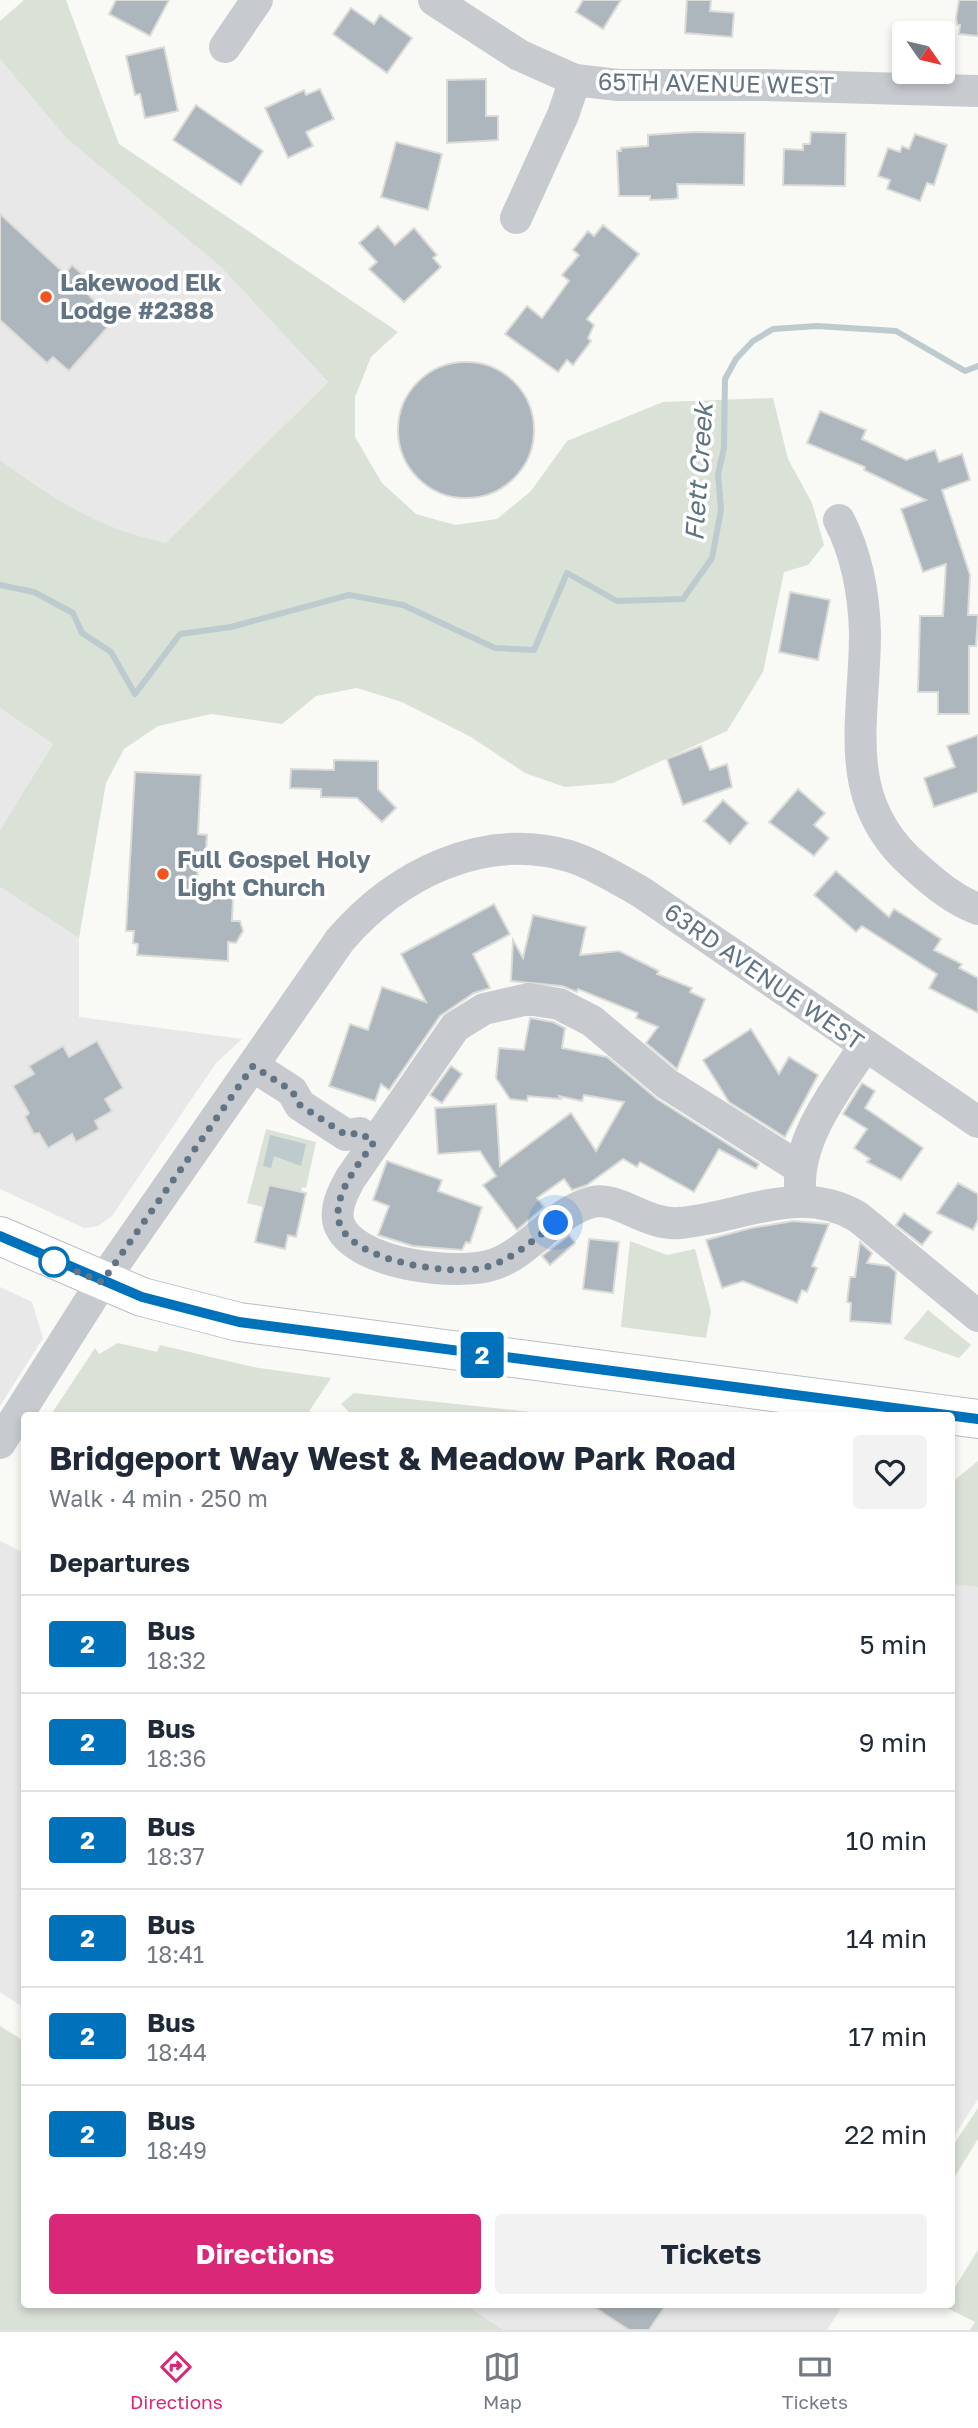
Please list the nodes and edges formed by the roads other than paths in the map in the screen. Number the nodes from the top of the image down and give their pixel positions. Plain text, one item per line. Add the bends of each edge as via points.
1 (257, 0) edge
2 (434, 0) edge
3 (225, 47) dead end
4 (575, 80) junction
5 (978, 91) edge
6 (516, 218) dead end
7 (839, 520) dead end
8 (978, 909) edge
9 (864, 1047) junction
10 (253, 1066) junction
11 (978, 1122) edge
12 (367, 1138) junction
13 (800, 1168) junction
14 (802, 1199) junction
15 (0, 1236) edge
16 (102, 1282) junction
17 (978, 1316) edge
18 (924, 1412) edge
19 (955, 1416) edge
20 (978, 1419) edge
21 (0, 1443) edge

1 - 3 street
2 - 4 street, 65TH AVENUE WEST via 519,55
4 - 5 street, 65TH AVENUE WEST via 618,85
4 - 6 street via 564,115
7 - 8 street via 856,560 863,606 859,740 867,796 877,818 912,864
9 - 10 street, 63RD AVENUE WEST via 641,892 571,857 540,850 505,850 438,865 391,891 357,920
9 - 11 street, 63RD AVENUE WEST
9 - 13 street via 816,1125
10 - 12 street via 346,1135
10 - 16 street, 63RD AVENUE WEST
12 - 13 street via 460,1023 506,1002 541,1000 592,1021 667,1084
12 - 14 street via 339,1205 340,1227 397,1261 443,1271 483,1268 518,1252 567,1214 593,1202 676,1224
13 - 14 street
14 - 17 street via 831,1204 858,1217
15 - 16 main road
16 - 18 main road via 199,1312 275,1328
16 - 21 street, 63RD AVENUE WEST
19 - 20 main road

